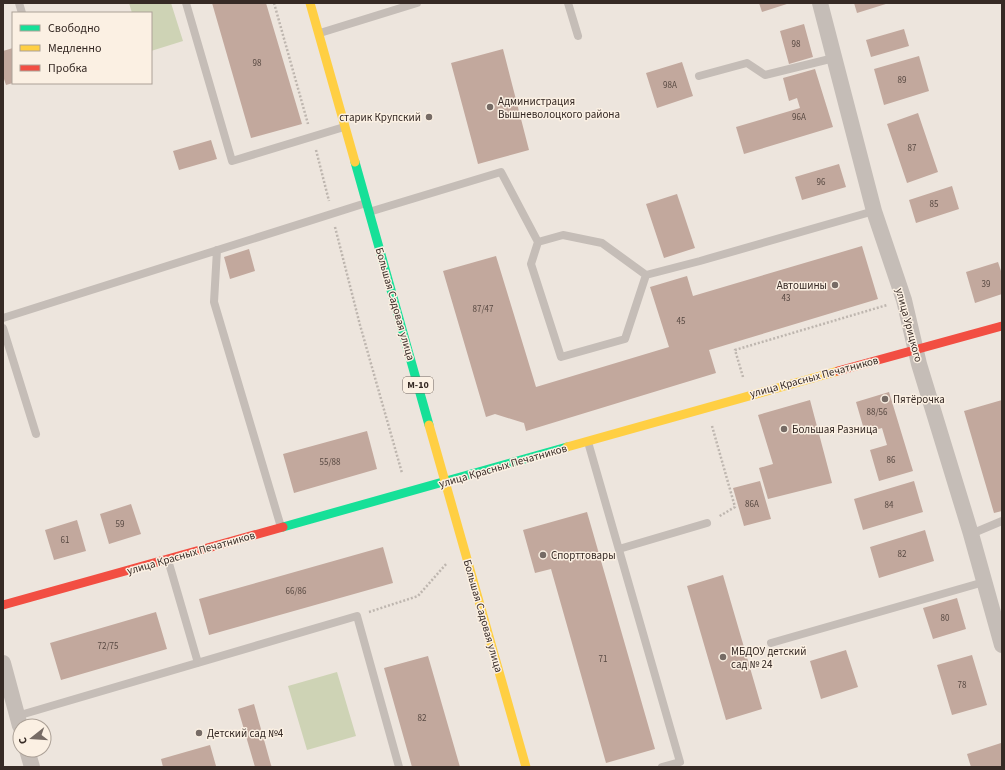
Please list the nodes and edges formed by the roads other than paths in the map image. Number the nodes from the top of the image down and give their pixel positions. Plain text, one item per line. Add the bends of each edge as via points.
1 (186, 3) edge
2 (310, 3) edge
3 (417, 3) edge
4 (568, 3) edge
5 (820, 3) edge
6 (319, 33) junction
7 (578, 36) dead end
8 (834, 58) junction
9 (699, 76) dead end
10 (345, 127) junction
11 (368, 207) junction
12 (874, 211) junction
13 (538, 242) junction
14 (217, 250) junction
15 (646, 274) junction
16 (3, 318) edge
17 (1002, 326) edge
18 (3, 328) edge
19 (917, 349) junction
20 (36, 434) dead end
21 (588, 441) junction
22 (445, 482) junction
23 (1002, 521) edge
24 (707, 524) road end
25 (281, 528) junction
26 (971, 534) junction
27 (619, 549) junction
28 (167, 560) junction
29 (984, 582) junction
30 (3, 605) edge
31 (771, 643) dead end
32 (1002, 645) edge
33 (3, 663) edge
34 (198, 663) junction
35 (18, 718) edge
36 (28, 718) edge
37 (399, 767) edge
38 (526, 767) edge
39 (662, 767) edge

1 - 10 lane via 232,161
2 - 6 main road, Большая Садовая улица / М-10
3 - 6 lane
4 - 7 lane
5 - 8 street, улица Урицкого
6 - 10 main road, Большая Садовая улица / М-10
8 - 9 lane via 765,75 747,63
8 - 12 street, улица Урицкого
10 - 11 main road, Большая Садовая улица / М-10
11 - 13 lane via 501,172
11 - 14 lane via 332,214
11 - 22 main road, Большая Садовая улица / М-10
12 - 15 lane
12 - 19 street, улица Урицкого via 904,300
13 - 15 lane via 564,235 602,243
13 - 15 lane via 531,264 562,357 624,339
14 - 16 lane
14 - 25 lane via 214,302
17 - 19 main road, улица Красных Печатников
18 - 20 lane
19 - 21 main road, улица Красных Печатников
19 - 26 street, улица Урицкого via 919,364
21 - 22 main road, улица Красных Печатников
21 - 27 lane
22 - 25 main road, улица Красных Печатников
22 - 38 main road, Большая Садовая улица / М-10
23 - 26 lane
24 - 27 lane
25 - 28 main road, улица Красных Печатников
26 - 29 street, улица Урицкого
27 - 39 lane via 680,762
28 - 30 main road, улица Красных Печатников
28 - 34 lane
29 - 31 lane
29 - 32 street, улица Урицкого
33 - 35 street
34 - 36 lane
34 - 37 lane via 357,616

